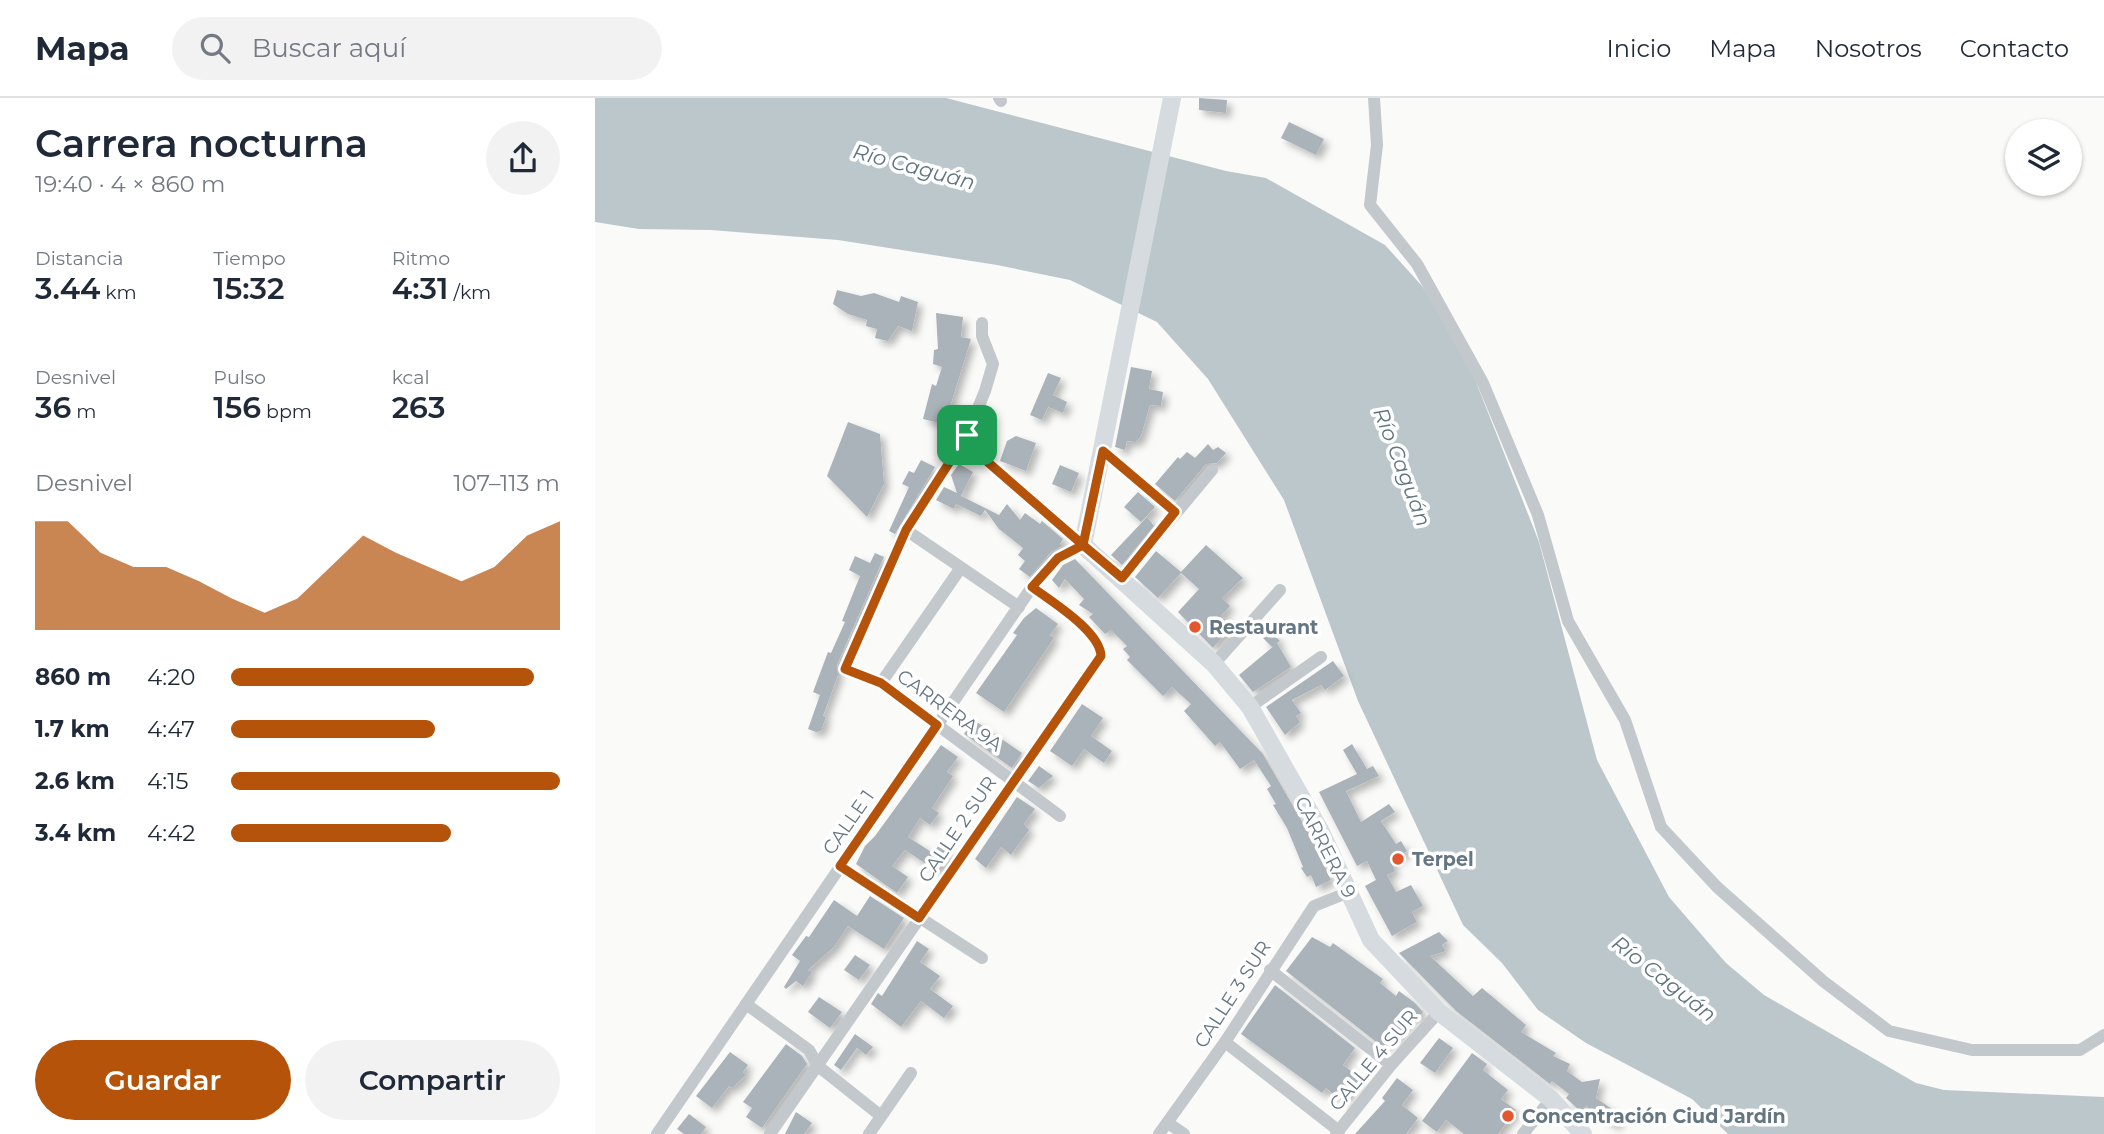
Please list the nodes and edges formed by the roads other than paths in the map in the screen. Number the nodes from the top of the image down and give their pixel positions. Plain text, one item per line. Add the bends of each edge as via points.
1 (1172, 98) edge
2 (1374, 98) edge
3 (982, 323) dead end
4 (967, 435) junction
5 (1103, 451) junction
6 (1212, 470) dead end
7 (1175, 512) junction
8 (906, 530) junction
9 (1083, 545) junction
10 (960, 569) junction
11 (1122, 578) junction
12 (1032, 587) junction
13 (1280, 590) dead end
14 (1019, 607) junction
15 (1321, 657) dead end
16 (1214, 664) junction
17 (881, 683) junction
18 (1249, 707) junction
19 (937, 725) junction
20 (1013, 781) junction
21 (1060, 816) dead end
22 (840, 866) junction
23 (1349, 892) junction
24 (919, 918) junction
25 (982, 958) dead end
26 (1270, 970) junction
27 (746, 1004) junction
28 (1439, 1012) junction
29 (2104, 1035) edge
30 (1225, 1042) junction
31 (1391, 1065) junction
32 (818, 1066) junction
33 (911, 1073) dead end
34 (1551, 1098) junction
35 (881, 1116) junction
36 (1168, 1123) junction
37 (1338, 1132) edge
38 (657, 1134) edge
39 (769, 1134) edge
40 (869, 1134) edge
41 (1159, 1134) edge
42 (1184, 1134) edge
43 (1523, 1134) edge
44 (1583, 1134) edge

1 - 5 main road
2 - 29 street via 1377,145 1370,205 1417,264 1483,383 1538,515 1567,621 1625,720 1661,827 1717,887 1823,981 1889,1031 1972,1050 2080,1050
3 - 4 street via 993,363
4 - 8 street
4 - 9 street, CARRERA 9 via 975,451
5 - 7 street
5 - 9 main road
6 - 7 street
7 - 11 street
8 - 10 street
8 - 17 street, CARRERA 9A via 845,669
9 - 11 main road, CARRERA 9
9 - 12 street, CALLE 1 via 1058,558
10 - 14 street
10 - 17 street
11 - 16 main road, CARRERA 9
12 - 14 street, CALLE 1
12 - 20 street, CALLE 2 SUR via 1093,635 1101,656
13 - 16 street
14 - 19 street, CALLE 1
15 - 18 street
16 - 18 main road, CARRERA 9
17 - 19 street, CARRERA 9A
18 - 23 main road, CARRERA 9 via 1321,832
19 - 20 street, CARRERA 9A
19 - 22 street, CALLE 1
20 - 21 street, CARRERA 9A
20 - 24 street, CALLE 2 SUR
22 - 24 street
22 - 27 street, CALLE 1
23 - 26 street, CALLE 3 SUR via 1314,906
23 - 28 main road, CARRERA 9 via 1371,940
24 - 25 street
24 - 32 street, CALLE 2 SUR
26 - 30 street, CALLE 3 SUR
26 - 31 street
27 - 32 street via 809,1050
27 - 38 street, CALLE 1
28 - 31 street, CALLE 4 SUR
28 - 34 main road, CARRERA 9
30 - 36 street, CALLE 3 SUR
30 - 37 street
31 - 37 street, CALLE 4 SUR
32 - 35 street
32 - 39 street, CALLE 2 SUR
33 - 35 street
34 - 43 street
34 - 44 main road, CARRERA 9
35 - 40 street
36 - 41 street, CALLE 3 SUR
36 - 42 street

